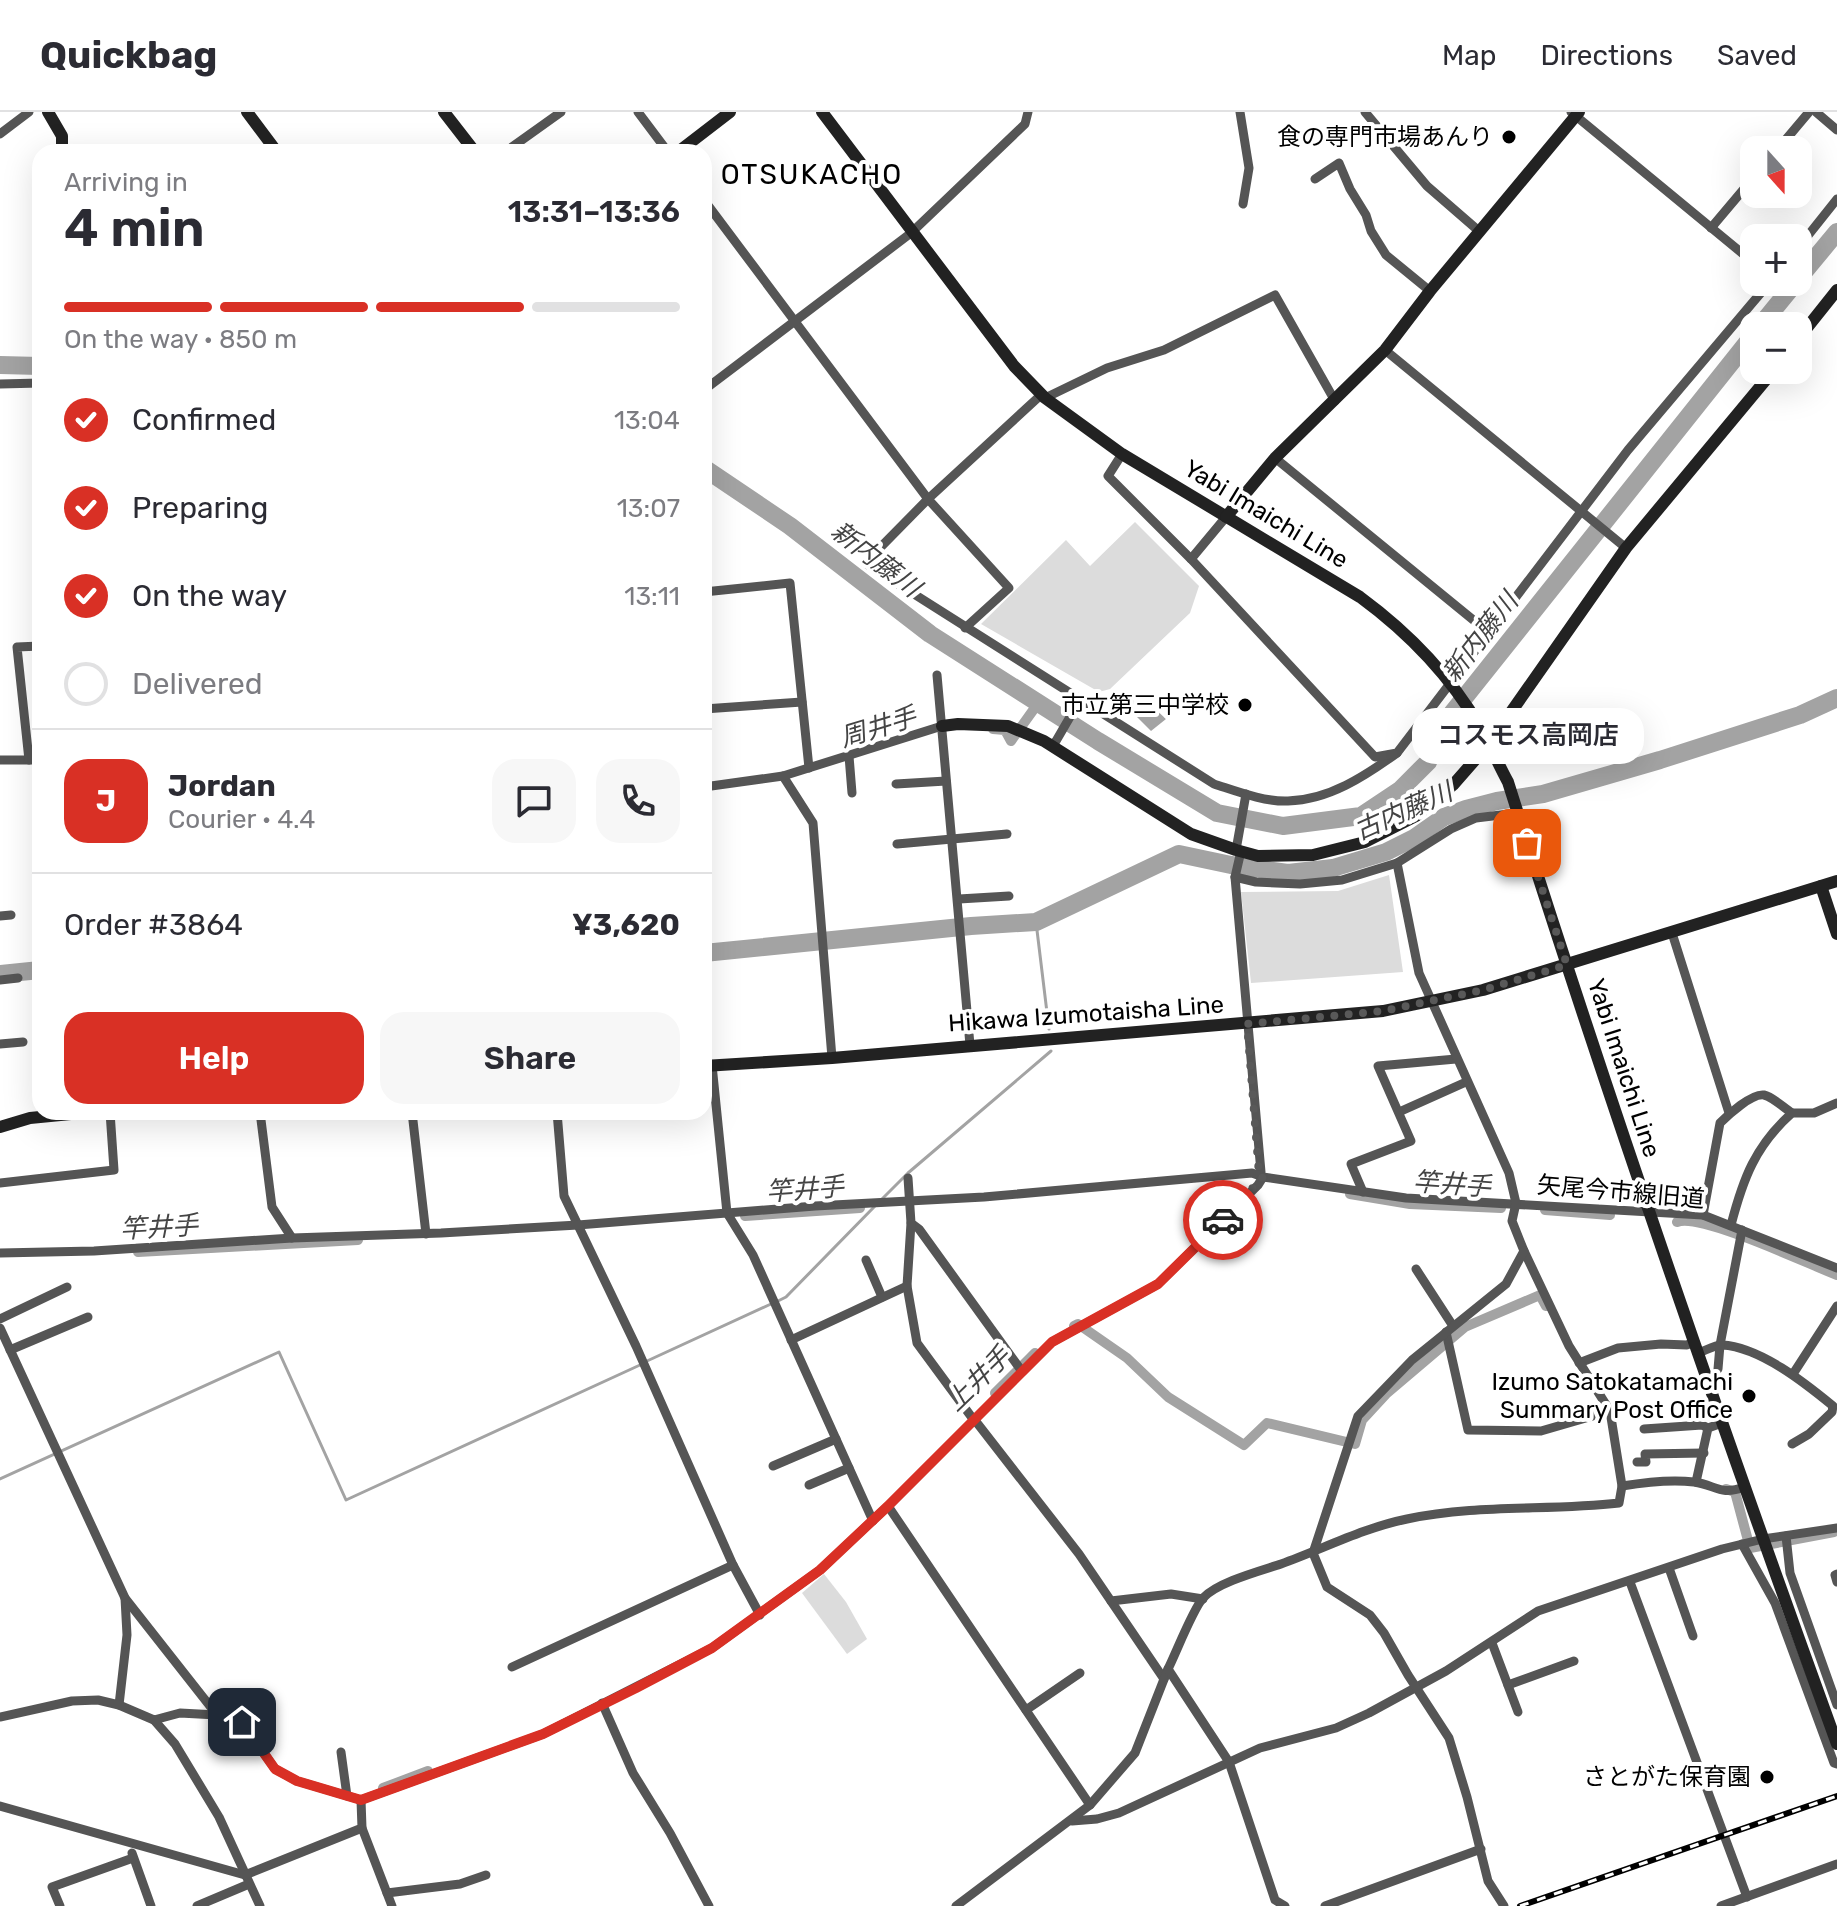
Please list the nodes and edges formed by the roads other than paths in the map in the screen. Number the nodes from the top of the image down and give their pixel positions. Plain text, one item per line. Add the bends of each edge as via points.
1 (29, 112) edge
2 (48, 112) edge
3 (247, 112) edge
4 (444, 112) edge
5 (561, 112) edge
6 (638, 112) edge
7 (730, 112) edge
8 (822, 112) edge
9 (1016, 112) edge
10 (1028, 112) edge
11 (1240, 112) edge
12 (1365, 112) edge
13 (1809, 112) edge
14 (1816, 112) edge
15 (1575, 113) edge
16 (1025, 124) junction
17 (1837, 130) edge
18 (0, 134) edge
19 (1789, 136) edge
20 (62, 144) edge
21 (271, 144) edge
22 (469, 144) edge
23 (516, 144) edge
24 (662, 144) edge
25 (688, 144) edge
26 (1315, 179) dead end
27 (1740, 194) edge
28 (1837, 199) edge
29 (1243, 204) dead end
30 (712, 211) edge
31 (1711, 228) junction
32 (1812, 230) edge
33 (1480, 232) junction
34 (911, 233) junction
35 (1740, 252) edge
36 (1837, 290) edge
37 (1430, 291) junction
38 (1758, 296) edge
39 (796, 321) junction
40 (1812, 321) edge
41 (1385, 350) junction
42 (32, 383) edge
43 (0, 384) edge
44 (712, 384) edge
45 (1762, 384) edge
46 (1044, 396) junction
47 (1335, 401) junction
48 (1122, 454) junction
49 (1275, 458) junction
50 (928, 499) junction
51 (1580, 512) junction
52 (1226, 517) junction
53 (1626, 548) junction
54 (1191, 559) junction
55 (712, 591) edge
56 (965, 628) junction
57 (1488, 632) junction
58 (32, 646) edge
59 (937, 675) dead end
60 (1449, 682) junction
61 (1080, 700) junction
62 (802, 702) junction
63 (712, 708) edge
64 (942, 726) junction
65 (1054, 743) junction
66 (1488, 745) junction
67 (1397, 753) junction
68 (849, 756) junction
69 (0, 760) edge
70 (29, 760) joint
71 (809, 768) junction
72 (783, 776) junction
73 (946, 781) junction
74 (896, 784) dead end
75 (712, 786) edge
76 (852, 793) dead end
77 (1246, 794) junction
78 (1517, 813) junction
79 (1007, 834) dead end
80 (950, 837) junction
81 (897, 844) dead end
82 (1238, 851) junction
83 (1397, 863) junction
84 (1235, 877) junction
85 (1837, 881) edge
86 (1821, 886) junction
87 (1009, 896) dead end
88 (959, 899) junction
89 (1672, 933) junction
90 (1837, 934) edge
91 (1567, 965) junction
92 (18, 978) dead end
93 (0, 980) edge
94 (1431, 1002) junction
95 (1247, 1024) junction
96 (23, 1042) dead end
97 (0, 1044) edge
98 (970, 1045) junction
99 (832, 1058) junction
100 (1456, 1059) junction
101 (712, 1066) edge
102 (1466, 1082) junction
103 (712, 1097) edge
104 (1837, 1103) edge
105 (1399, 1112) junction
106 (1729, 1113) junction
107 (1792, 1113) junction
108 (32, 1118) edge
109 (111, 1120) edge
110 (261, 1120) edge
111 (413, 1120) edge
112 (558, 1120) edge
113 (0, 1127) edge
114 (1261, 1176) junction
115 (908, 1178) dead end
116 (0, 1183) edge
117 (1363, 1192) junction
118 (908, 1201) junction
119 (1516, 1203) junction
120 (1649, 1212) junction
121 (727, 1213) junction
122 (1703, 1215) junction
123 (911, 1223) junction
124 (578, 1225) junction
125 (1731, 1225) junction
126 (1742, 1230) junction
127 (426, 1234) junction
128 (292, 1238) junction
129 (1524, 1251) junction
130 (0, 1253) edge
131 (866, 1260) dead end
132 (1837, 1268) edge
133 (1416, 1269) dead end
134 (907, 1286) junction
135 (67, 1287) dead end
136 (882, 1297) junction
137 (1837, 1306) edge
138 (88, 1317) dead end
139 (0, 1319) edge
140 (0, 1328) edge
141 (1449, 1329) junction
142 (791, 1340) junction
143 (1720, 1345) junction
144 (1696, 1348) junction
145 (10, 1350) junction
146 (1579, 1363) junction
147 (1718, 1369) dead end
148 (1021, 1370) junction
149 (1793, 1374) junction
150 (1610, 1411) junction
151 (974, 1419) junction
152 (1722, 1423) junction
153 (1708, 1428) junction
154 (1644, 1429) dead end
155 (836, 1439) junction
156 (1792, 1444) dead end
157 (1704, 1453) junction
158 (1637, 1462) dead end
159 (773, 1466) dead end
160 (849, 1468) junction
161 (1696, 1482) junction
162 (809, 1485) dead end
163 (1622, 1486) junction
164 (1744, 1487) junction
165 (888, 1506) junction
166 (873, 1521) junction
167 (1837, 1528) edge
168 (1786, 1536) junction
169 (1763, 1539) junction
170 (1742, 1544) junction
171 (1313, 1553) junction
172 (733, 1565) junction
173 (1669, 1568) junction
174 (1837, 1574) edge
175 (1630, 1582) junction
176 (1837, 1582) edge
177 (125, 1598) junction
178 (1203, 1599) junction
179 (1111, 1601) junction
180 (760, 1615) junction
181 (1693, 1636) dead end
182 (1492, 1643) junction
183 (1574, 1661) dead end
184 (512, 1667) dead end
185 (1080, 1673) dead end
186 (1166, 1674) junction
187 (1508, 1685) junction
188 (1415, 1687) junction
189 (602, 1703) junction
190 (119, 1705) junction
191 (1837, 1705) edge
192 (1026, 1710) junction
193 (1518, 1712) dead end
194 (217, 1715) junction
195 (0, 1717) edge
196 (154, 1720) junction
197 (1837, 1744) edge
198 (341, 1752) dead end
199 (1229, 1762) junction
200 (1837, 1764) edge
201 (347, 1796) junction
202 (361, 1800) junction
203 (1090, 1805) junction
204 (0, 1806) edge
205 (1072, 1821) junction
206 (362, 1828) junction
207 (128, 1844) junction
208 (1481, 1849) junction
209 (133, 1858) junction
210 (1837, 1864) edge
211 (486, 1875) dead end
212 (247, 1880) junction
213 (387, 1893) junction
214 (1747, 1897) junction
215 (962, 1904) edge
216 (60, 1906) edge
217 (151, 1906) edge
218 (197, 1906) edge
219 (260, 1906) edge
220 (392, 1906) edge
221 (709, 1906) edge
222 (1285, 1906) edge
223 (1325, 1906) edge
224 (1504, 1906) edge
225 (1721, 1906) edge

1 - 18 street
2 - 20 main road
3 - 21 main road
4 - 22 main road
5 - 23 street
6 - 24 street
7 - 25 main road
8 - 34 main road, Yabi Imaichi Line
9 - 16 street
10 - 16 street
11 - 29 street via 1249,168
12 - 33 street via 1427,186
13 - 19 street
14 - 17 street
15 - 31 street
15 - 33 main road
16 - 34 street
26 - 37 street via 1339,163 1386,255
27 - 31 street
28 - 32 street
30 - 39 street
31 - 35 street
33 - 37 main road
34 - 39 street
34 - 46 main road, Yabi Imaichi Line via 1014,366
36 - 40 main road
37 - 41 main road
38 - 51 street
39 - 44 street
39 - 50 street
41 - 47 main road
41 - 51 street
42 - 43 street
45 - 53 main road
46 - 47 street via 1164,350 1275,295
46 - 48 main road, Yabi Imaichi Line
46 - 50 street
47 - 49 main road
48 - 52 main road, Yabi Imaichi Line
48 - 54 street via 1108,476
49 - 52 main road
49 - 57 street
50 - 56 street via 1009,588
50 - 56 street via 865,563
51 - 53 street
51 - 57 street
52 - 54 street
52 - 60 main road, Yabi Imaichi Line via 1393,621
53 - 66 main road
54 - 67 street via 1375,757
55 - 62 street via 790,583
56 - 61 street
57 - 60 street
58 - 70 street via 17,647
59 - 64 street
60 - 66 main road, Yabi Imaichi Line
60 - 67 street
61 - 65 street
61 - 77 street via 1214,784
62 - 63 street
62 - 71 street
64 - 65 main road via 1008,726
64 - 68 street
64 - 73 street
65 - 82 main road via 1191,834
66 - 78 main road, Yabi Imaichi Line
66 - 82 main road via 1416,816 1365,842 1313,855
67 - 77 street via 1330,793 1287,802
68 - 71 street
68 - 76 street
69 - 70 street
71 - 72 street
72 - 75 street
72 - 99 street via 813,823
73 - 74 street
73 - 80 street
77 - 82 street
78 - 83 street via 1476,818
78 - 91 main road, Yabi Imaichi Line
79 - 80 street
80 - 81 street
80 - 88 street
82 - 84 street
83 - 84 street via 1342,880 1300,884
83 - 94 street, 矢尾今市線旧道 via 1419,973
84 - 95 street
85 - 86 main road, Hikawa Izumotaisha Line
86 - 89 main road, Hikawa Izumotaisha Line
86 - 90 main road
87 - 88 street
88 - 98 street
89 - 91 main road, Hikawa Izumotaisha Line
89 - 106 street
91 - 94 main road, Hikawa Izumotaisha Line
91 - 120 main road, Yabi Imaichi Line
92 - 93 street
94 - 95 main road, Hikawa Izumotaisha Line
94 - 100 street, 矢尾今市線旧道
95 - 98 main road, Hikawa Izumotaisha Line
95 - 114 street
96 - 97 street
98 - 99 main road, Hikawa Izumotaisha Line
99 - 101 main road, Hikawa Izumotaisha Line
100 - 102 street, 矢尾今市線旧道
100 - 105 street via 1378,1066
102 - 105 street
102 - 119 street, 矢尾今市線旧道 via 1500,1150
103 - 121 street
104 - 107 street via 1814,1113
105 - 117 street via 1411,1141 1351,1164
106 - 107 street via 1767,1095
106 - 122 street via 1720,1123
107 - 125 street via 1764,1144 1743,1181
108 - 113 main road
109 - 116 street via 114,1170
110 - 128 street via 272,1207
111 - 127 street
112 - 124 street via 564,1196
114 - 117 street
114 - 118 street
114 - 148 street via 1258,1185 1158,1284 1052,1342
115 - 118 street
117 - 119 street
118 - 121 street
118 - 123 street
119 - 120 street, 矢尾今市線旧道
119 - 129 street via 1512,1221
120 - 122 street, 矢尾今市線旧道
120 - 144 main road, Yabi Imaichi Line
121 - 124 street
121 - 142 street via 753,1255
122 - 125 street, 矢尾今市線旧道
123 - 134 street
123 - 148 street
124 - 127 street
124 - 172 street
125 - 126 street, 矢尾今市線旧道
126 - 132 street, 矢尾今市線旧道
126 - 143 street
127 - 128 street
128 - 130 street
129 - 141 street via 1506,1284
129 - 146 street
131 - 136 street
133 - 141 street
134 - 136 street
134 - 151 street via 917,1343
135 - 139 street
136 - 142 street
137 - 149 street
138 - 145 street
140 - 145 street
141 - 150 street via 1468,1430 1541,1431
141 - 171 street via 1358,1416
142 - 155 street
143 - 144 street
143 - 147 street
143 - 149 street
144 - 146 street via 1618,1348
144 - 152 main road, Yabi Imaichi Line
145 - 177 street
146 - 150 street
148 - 151 street
149 - 156 street via 1833,1406 1809,1434
150 - 163 street
151 - 165 street
151 - 179 street
152 - 153 street
152 - 164 main road, Yabi Imaichi Line
153 - 154 street
153 - 157 street
155 - 159 street
155 - 160 street
157 - 158 street via 1645,1454 1646,1462
157 - 161 street
160 - 162 street
160 - 166 street
161 - 163 street
161 - 164 street via 1728,1493
163 - 171 street via 1619,1503 1426,1515 1355,1534
164 - 169 main road, Yabi Imaichi Line
165 - 166 street
165 - 192 street
166 - 180 street
167 - 168 street
168 - 169 street
168 - 191 street via 1790,1573
169 - 170 street
169 - 197 main road, Yabi Imaichi Line
170 - 173 street
170 - 200 street via 1775,1603
171 - 178 street
171 - 188 street via 1327,1587 1370,1615
172 - 180 street
172 - 184 street
173 - 175 street
173 - 181 street
174 - 176 street
175 - 182 street via 1538,1611
175 - 214 street
177 - 190 street via 127,1635
177 - 194 street
178 - 179 street via 1171,1594
178 - 186 street
179 - 186 street
180 - 189 street via 712,1648
182 - 187 street
182 - 188 street
183 - 187 street
185 - 192 street
186 - 199 street
186 - 203 street via 1135,1753
187 - 193 street
188 - 199 street via 1336,1728
188 - 208 street via 1449,1738
189 - 202 street via 543,1734
189 - 221 street via 633,1773
190 - 195 street via 72,1701
190 - 196 street
192 - 203 street
194 - 196 street via 180,1713
194 - 201 street via 242,1722 275,1769
196 - 212 street via 175,1744 219,1817
198 - 201 street
199 - 205 street via 1119,1813
199 - 222 street via 1275,1900
201 - 202 street
202 - 206 street
203 - 205 street
204 - 207 street
205 - 215 street
206 - 212 street
206 - 213 street
207 - 209 street
207 - 212 street
208 - 223 street
208 - 224 street via 1488,1881
209 - 216 street via 52,1887
209 - 217 street
210 - 214 street
211 - 213 street via 460,1884
212 - 218 street
212 - 219 street
213 - 220 street
214 - 225 street

